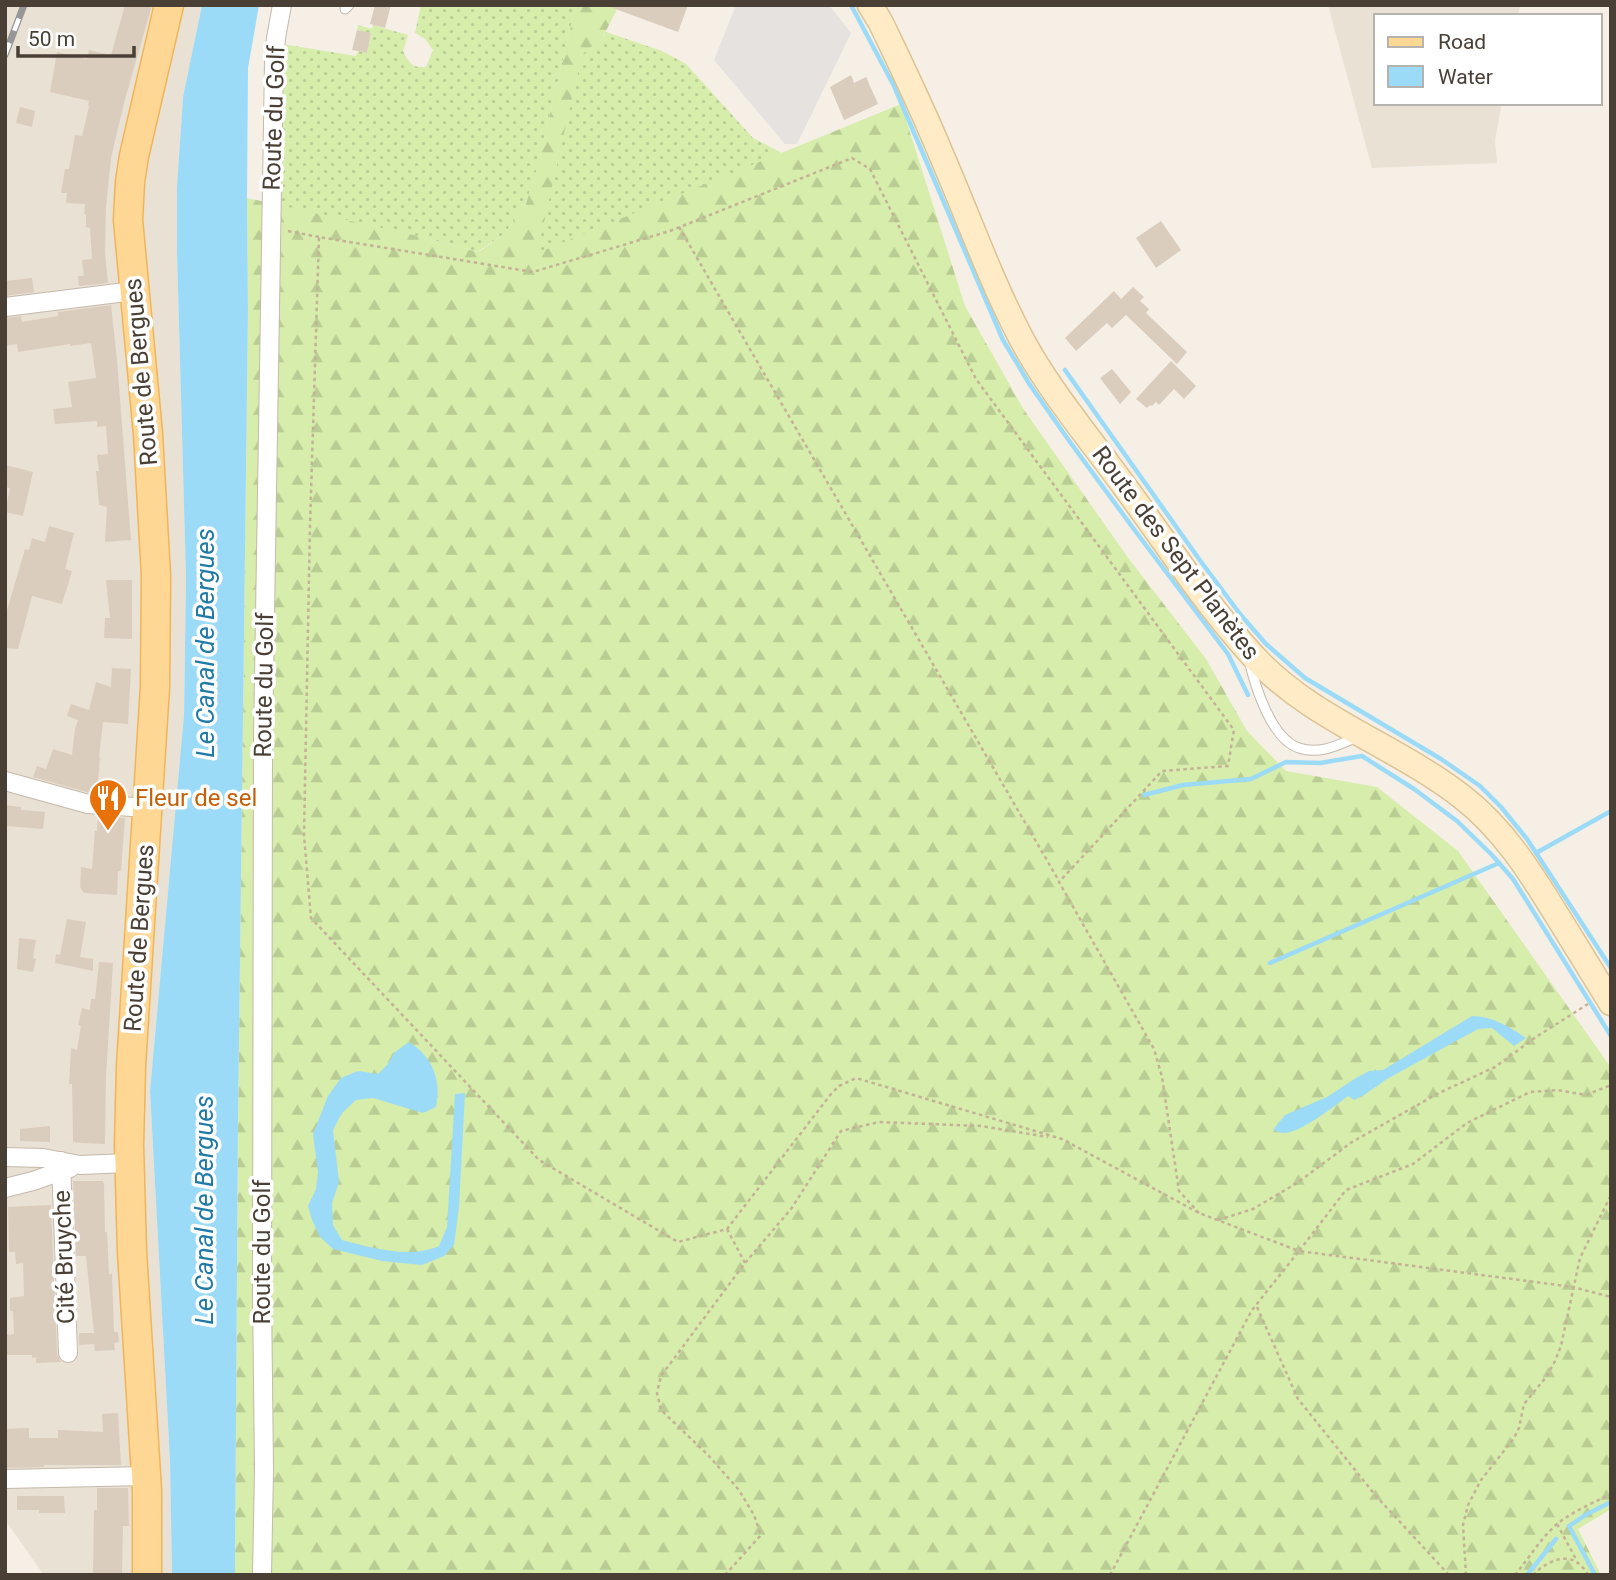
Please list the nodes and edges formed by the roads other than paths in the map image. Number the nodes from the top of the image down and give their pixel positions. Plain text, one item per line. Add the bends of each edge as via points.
1 (169, 5) edge
2 (184, 5) edge
3 (282, 5) edge
4 (870, 5) edge
5 (883, 5) edge
6 (940, 151) junction
7 (132, 278) junction
8 (5, 307) edge
9 (1246, 649) junction
10 (1362, 735) junction
11 (5, 781) edge
12 (147, 808) junction
13 (1611, 1003) edge
14 (5, 1157) edge
15 (129, 1163) junction
16 (61, 1166) junction
17 (5, 1188) edge
18 (68, 1353) dead end
19 (146, 1476) junction
20 (5, 1479) edge
21 (146, 1575) edge
22 (262, 1575) edge

1 - 7 main road, Route de Bergues via 132,169 128,220
2 - 7 main road, Route de Bergues via 135,216
3 - 22 street, Route du Golf via 274,62 263,739
4 - 6 main road, Route des Sept Planètes
5 - 6 main road, Route des Sept Planètes
6 - 9 main road, Route des Sept Planètes via 1023,343
7 - 8 street
7 - 12 main road, Route de Bergues via 156,557 157,629
9 - 10 main road, Route des Sept Planètes via 1287,688
9 - 10 lane via 1264,707 1290,743 1324,749
10 - 13 main road, Route des Sept Planètes via 1436,778 1496,828 1537,883
11 - 12 street via 96,806
12 - 15 main road, Route de Bergues
14 - 16 street via 43,1158
15 - 16 street
15 - 19 main road, Route de Bergues
16 - 17 street via 33,1181
16 - 18 street, Cité Bruyche
19 - 20 street
19 - 21 main road, Route de Bergues

